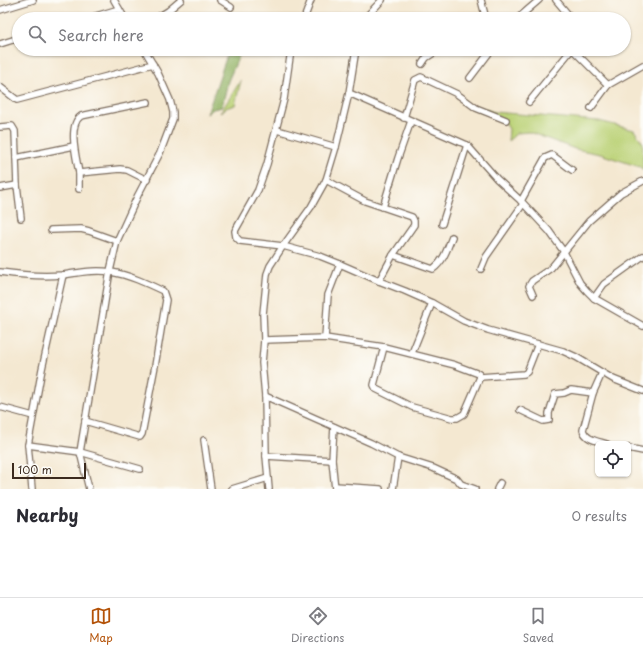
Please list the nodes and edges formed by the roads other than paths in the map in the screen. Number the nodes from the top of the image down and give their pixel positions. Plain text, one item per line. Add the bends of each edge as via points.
1 (33, 0) edge
2 (114, 0) edge
3 (181, 0) edge
4 (220, 0) edge
5 (311, 0) edge
6 (382, 0) edge
7 (481, 0) edge
8 (540, 0) edge
9 (556, 0) edge
10 (24, 1) edge
11 (231, 7) dead end
12 (119, 9) junction
13 (0, 10) edge
14 (109, 12) edge
15 (121, 12) edge
16 (166, 12) edge
17 (307, 12) edge
18 (371, 12) edge
19 (484, 12) edge
20 (524, 12) edge
21 (566, 12) edge
22 (12, 40) edge
23 (0, 44) edge
24 (148, 56) edge
25 (290, 56) edge
26 (355, 56) edge
27 (429, 56) edge
28 (487, 56) edge
29 (566, 56) edge
30 (579, 56) edge
31 (153, 64) junction
32 (422, 64) dead end
33 (643, 65) edge
34 (470, 78) dead end
35 (608, 84) junction
36 (0, 87) edge
37 (349, 93) junction
38 (148, 102) dead end
39 (530, 102) dead end
40 (592, 108) dead end
41 (404, 118) junction
42 (506, 120) dead end
43 (411, 121) junction
44 (0, 127) edge
45 (277, 130) junction
46 (467, 145) junction
47 (74, 146) junction
48 (336, 146) junction
49 (16, 158) junction
50 (572, 170) dead end
51 (78, 173) junction
52 (147, 180) junction
53 (326, 180) junction
54 (643, 181) edge
55 (17, 185) junction
56 (0, 188) edge
57 (79, 189) dead end
58 (522, 203) junction
59 (383, 207) junction
60 (21, 218) dead end
61 (442, 224) dead end
62 (51, 230) dead end
63 (452, 237) dead end
64 (117, 241) junction
65 (283, 246) junction
66 (564, 252) junction
67 (393, 255) junction
68 (642, 258) edge
69 (340, 264) junction
70 (481, 269) dead end
71 (110, 271) junction
72 (0, 272) edge
73 (63, 275) junction
74 (378, 282) junction
75 (534, 295) dead end
76 (594, 298) junction
77 (432, 303) junction
78 (643, 326) edge
79 (325, 338) junction
80 (264, 340) junction
81 (538, 344) junction
82 (384, 347) junction
83 (412, 353) junction
84 (602, 373) junction
85 (480, 377) junction
86 (643, 391) edge
87 (593, 393) junction
88 (265, 396) junction
89 (0, 407) edge
90 (520, 410) dead end
91 (33, 416) junction
92 (85, 421) junction
93 (334, 427) junction
94 (204, 440) dead end
95 (598, 441) edge
96 (28, 445) junction
97 (631, 449) edge
98 (643, 451) edge
99 (80, 452) junction
100 (266, 456) junction
101 (398, 458) junction
102 (332, 460) junction
103 (140, 469) dead end
104 (268, 478) junction
105 (500, 484) dead end
106 (335, 488) edge
107 (32, 489) edge
108 (89, 489) edge
109 (211, 489) edge
110 (232, 489) edge
111 (269, 489) edge
112 (380, 489) edge
113 (393, 489) edge
114 (475, 489) edge
115 (497, 489) edge

1 - 10 street
2 - 12 street
3 - 16 street
4 - 11 street
5 - 17 street
6 - 18 street
7 - 19 street
8 - 20 street
9 - 21 street
10 - 13 street
12 - 14 street
12 - 15 street
22 - 23 street
24 - 31 street
25 - 45 street
26 - 37 street
27 - 32 street
28 - 34 street
29 - 39 street
30 - 35 street
31 - 36 street via 17,100
31 - 52 street via 173,112 160,153
33 - 35 street
35 - 40 street
37 - 41 street
37 - 48 street
38 - 47 street via 81,116 75,123
41 - 42 street via 414,84 417,78 421,77 457,94 476,108
41 - 43 street
43 - 46 street
43 - 59 street
44 - 49 street via 12,126 15,131
45 - 48 street
45 - 65 street via 258,190 235,231 240,241
46 - 58 street
46 - 61 street
47 - 49 street
47 - 51 street
48 - 53 street
49 - 55 street
50 - 58 street via 552,155 548,156
51 - 52 street via 120,169
51 - 57 street
52 - 64 street
53 - 59 street via 365,201
53 - 65 street via 312,207
54 - 66 street via 621,193 589,221
55 - 56 street
55 - 60 street
58 - 66 street via 549,231
58 - 70 street via 486,257
59 - 67 street via 414,220 414,225
62 - 64 street via 81,229
63 - 67 street via 442,260 433,269
64 - 71 street
65 - 69 street
65 - 80 street via 267,274 263,314
66 - 75 street via 551,268 532,281 529,286
66 - 76 street via 580,283
67 - 74 street
68 - 76 street via 604,284
69 - 74 street
69 - 79 street via 328,296
71 - 73 street
71 - 92 street
71 - 92 street via 163,291 166,300 147,412 140,437
72 - 73 street via 41,277
73 - 91 street
74 - 77 street
76 - 78 street
77 - 81 street via 464,321
77 - 83 street
79 - 80 street
79 - 82 street
80 - 88 street via 262,363
81 - 84 street via 563,351
81 - 85 street via 524,374
82 - 83 street
82 - 85 street via 374,385 376,389 412,407 458,418 464,414
83 - 85 street via 455,365 479,374
84 - 86 street
84 - 87 street
87 - 90 street via 571,390 555,394 549,420 543,421
87 - 95 street via 583,430 588,438
88 - 93 street
88 - 100 street
89 - 91 street
91 - 96 street
92 - 99 street
93 - 101 street
93 - 102 street
94 - 109 street
96 - 99 street
96 - 107 street
97 - 98 street
99 - 103 street
99 - 108 street
100 - 102 street
100 - 104 street
101 - 113 street
101 - 114 street via 433,468 457,479 460,484
102 - 106 street
104 - 110 street
104 - 111 street
105 - 115 street
106 - 112 street

